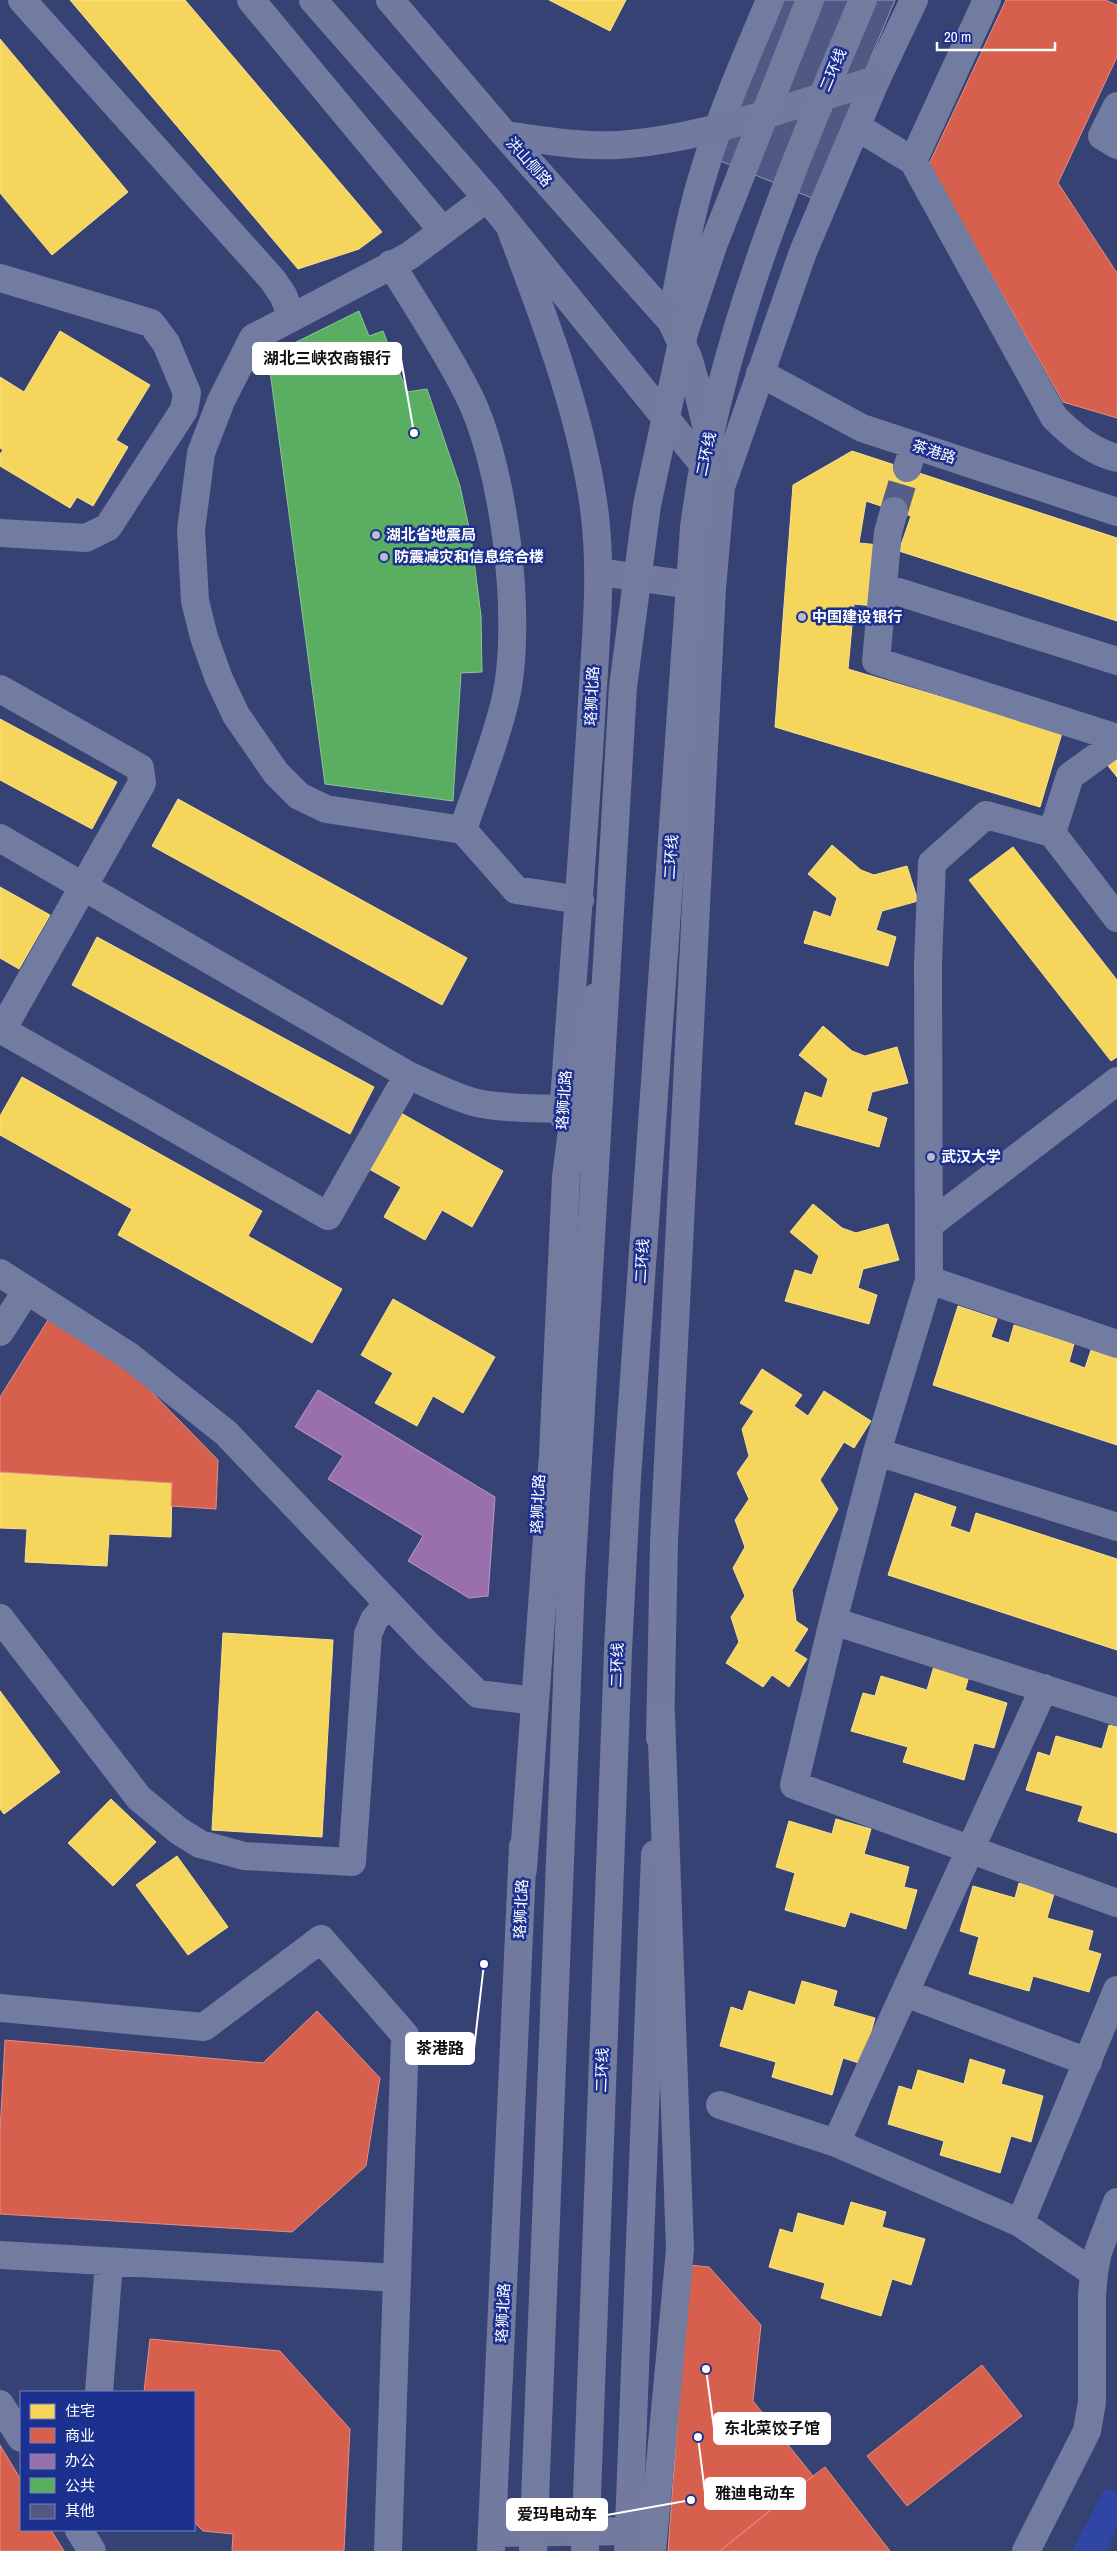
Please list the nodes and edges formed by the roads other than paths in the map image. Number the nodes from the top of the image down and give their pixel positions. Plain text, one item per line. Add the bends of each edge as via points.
1 (22, 0) edge
2 (250, 0) edge
3 (313, 0) edge
4 (390, 0) edge
5 (770, 0) edge
6 (810, 0) edge
7 (863, 0) edge
8 (914, 0) edge
9 (987, 0) edge
10 (876, 80) junction
11 (1117, 106) edge
12 (718, 127) junction
13 (857, 127) junction
14 (505, 135) junction
15 (1117, 145) edge
16 (913, 161) junction
17 (487, 198) junction
18 (442, 230) junction
19 (511, 230) junction
20 (390, 264) junction
21 (0, 278) edge
22 (292, 317) junction
23 (671, 322) junction
24 (760, 373) junction
25 (1117, 458) edge
26 (722, 487) junction
27 (894, 511) tunnel mouth
28 (1117, 512) edge
29 (0, 533) edge
30 (599, 572) junction
31 (883, 587) junction
32 (712, 588) junction
33 (1117, 661) edge
34 (0, 689) edge
35 (1117, 738) edge
36 (1117, 742) edge
37 (463, 830) junction
38 (1052, 833) junction
39 (0, 838) edge
40 (84, 885) junction
41 (580, 900) junction
42 (1117, 918) edge
43 (608, 937) junction
44 (1, 1030) edge
45 (408, 1075) junction
46 (1117, 1081) edge
47 (563, 1109) junction
48 (929, 1225) junction
49 (0, 1273) edge
50 (929, 1280) junction
51 (27, 1290) junction
52 (0, 1332) edge
53 (1117, 1344) edge
54 (877, 1452) junction
55 (1117, 1527) edge
56 (388, 1603) junction
57 (0, 1618) edge
58 (833, 1620) junction
59 (1044, 1688) junction
60 (528, 1700) junction
61 (1117, 1712) edge
62 (661, 1715) junction
63 (971, 1848) junction
64 (523, 1869) junction
65 (1117, 1903) edge
66 (1117, 1990) edge
67 (904, 1993) junction
68 (0, 2008) edge
69 (1088, 2062) junction
70 (720, 2105) dead end
71 (836, 2143) junction
72 (1117, 2202) edge
73 (1020, 2224) junction
74 (0, 2255) edge
75 (109, 2262) junction
76 (1094, 2273) junction
77 (397, 2278) junction
78 (99, 2391) edge
79 (0, 2404) edge
80 (20, 2436) edge
81 (629, 2541) edge
82 (492, 2542) edge
83 (388, 2551) edge
84 (533, 2551) edge
85 (585, 2551) edge
86 (652, 2551) edge
87 (1026, 2551) edge

1 - 22 street via 272,279
2 - 18 street
3 - 17 main road
4 - 14 main road, 洪山侧路
5 - 12 street
6 - 43 highway, bridge via 714,243 684,333 668,401 647,505 623,687
7 - 85 highway, 二环线, bridge via 767,240 712,425 694,528 627,1478
8 - 10 street
9 - 16 street
10 - 12 main road
10 - 13 street
11 - 15 street via 1102,136
12 - 14 main road via 665,140 617,145 578,145
12 - 23 street via 693,212
13 - 16 street
13 - 24 street via 803,252
14 - 23 main road, 洪山侧路
16 - 25 street via 1054,417 1088,446
17 - 18 street
17 - 19 main road
18 - 20 street via 409,256
19 - 26 main road
19 - 30 main road via 571,399 592,490
20 - 22 street
20 - 37 street via 467,391 493,464 507,554 512,618 506,700
21 - 29 street via 151,323 166,343 187,393 184,410 108,527 86,538
22 - 37 street via 253,338 221,401 201,453 191,530 195,600 204,637 236,715 276,773 299,796 326,809
23 - 26 main road via 692,372
24 - 26 street
24 - 28 street, 茶港路 via 910,457
26 - 32 main road
27 - 31 street via 888,532
30 - 32 main road
30 - 41 main road, 珞狮北路
31 - 33 street
31 - 35 street via 876,661
32 - 62 main road via 664,1542
34 - 40 street via 140,768 142,783
36 - 38 street via 1070,776
37 - 41 street via 516,890
38 - 42 street
38 - 48 street via 986,815 932,863 928,963
39 - 40 street
40 - 44 street
40 - 45 street
41 - 47 main road, 珞狮北路
43 - 64 highway, bridge via 577,1092 566,1177 553,1454
43 - 84 highway, bridge via 571,1580
44 - 45 street via 328,1216
45 - 47 street via 479,1103
46 - 48 street
47 - 60 main road, 珞狮北路
48 - 50 street
49 - 51 street
50 - 53 street
50 - 54 street
51 - 52 street
51 - 56 street via 129,1356 226,1433
54 - 55 street
54 - 58 street
56 - 57 street via 374,1620 368,1634 352,1862 244,1856 200,1844 179,1831 139,1798
56 - 60 street via 478,1694
58 - 59 street
58 - 63 street via 794,1784
59 - 61 street
59 - 63 street
60 - 64 main road, 珞狮北路
62 - 81 main road
62 - 86 highway via 680,2249
63 - 65 street
63 - 67 street
64 - 82 main road, 珞狮北路
66 - 69 street
67 - 69 street
67 - 71 street
68 - 77 street via 204,2027 321,1938 405,2035
69 - 73 street
70 - 71 street
71 - 73 street
72 - 76 street via 1098,2252
73 - 76 street
74 - 75 street
75 - 77 street
75 - 78 street
76 - 87 street via 1092,2402 1087,2431
77 - 83 street
79 - 80 street
81 - 82 main road

